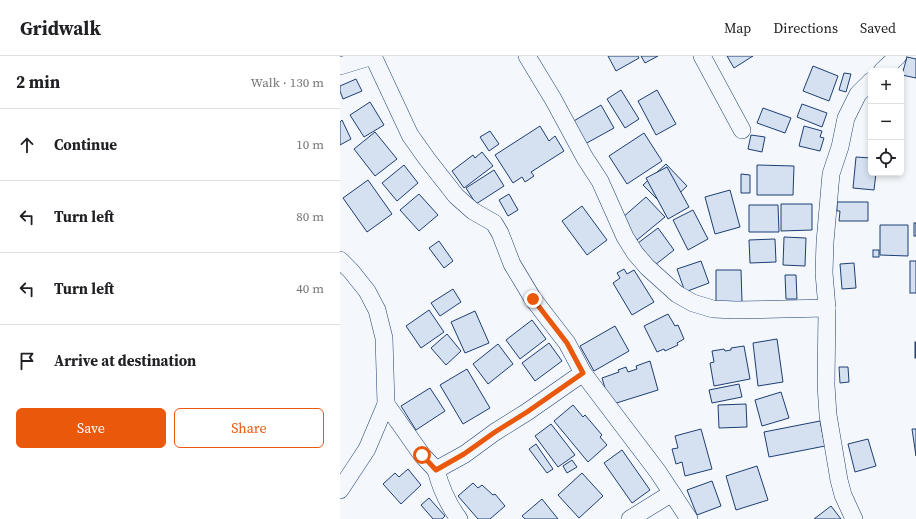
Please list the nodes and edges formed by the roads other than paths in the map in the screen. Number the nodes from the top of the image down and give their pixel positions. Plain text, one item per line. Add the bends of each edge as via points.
1 (373, 56) edge
2 (527, 56) edge
3 (702, 56) edge
4 (898, 56) edge
5 (340, 66) edge
6 (885, 68) edge
7 (868, 84) edge
8 (742, 130) dead end
9 (340, 260) edge
10 (827, 308) junction
11 (583, 373) junction
12 (386, 404) junction
13 (436, 470) junction
14 (340, 490) edge
15 (672, 493) junction
16 (459, 519) edge
17 (630, 519) edge
18 (689, 519) edge
19 (854, 519) edge

1 - 5 street
1 - 11 street via 410,135 456,196 473,211 494,223 521,281 567,343
2 - 10 street via 600,181 635,253 676,294 693,303 713,308
3 - 8 street
4 - 6 street
7 - 10 street via 858,94 846,118 831,174 824,273
9 - 12 street via 367,291 377,310 384,338
10 - 19 street via 828,415 839,480
11 - 13 street via 464,454
11 - 15 street
12 - 13 street via 422,455
12 - 14 street via 367,449
13 - 16 street via 447,502
15 - 17 street
15 - 18 street

